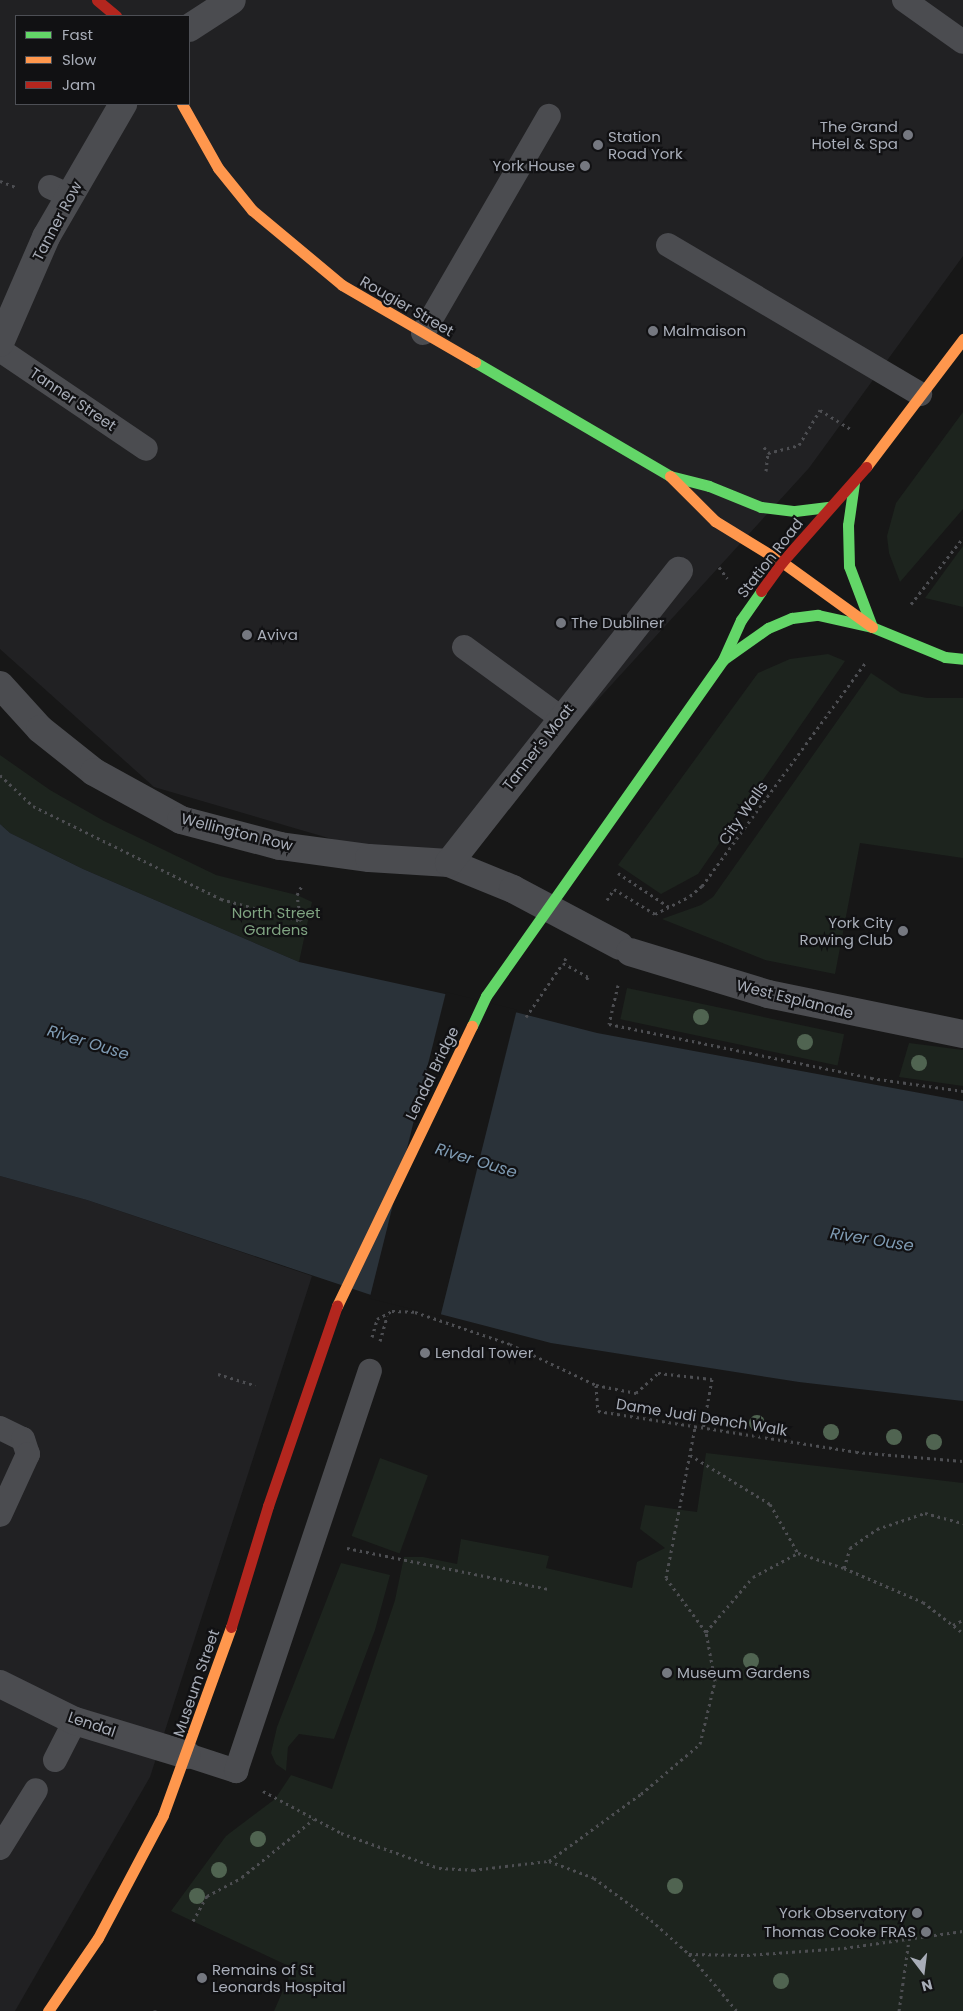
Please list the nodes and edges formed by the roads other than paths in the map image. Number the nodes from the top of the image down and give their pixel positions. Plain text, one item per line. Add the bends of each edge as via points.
1 (98, 0) edge
2 (232, 0) edge
3 (904, 0) edge
4 (115, 15) edge
5 (190, 27) edge
6 (963, 42) edge
7 (123, 105) edge
8 (183, 105) edge
9 (549, 116) dead end
10 (668, 245) dead end
11 (423, 333) junction
12 (963, 339) edge
13 (0, 343) edge
14 (0, 350) edge
15 (920, 394) junction
16 (146, 449) dead end
17 (670, 476) junction
18 (854, 483) junction
19 (830, 507) junction
20 (782, 562) junction
21 (679, 571) dead end
22 (872, 627) junction
23 (464, 647) dead end
24 (963, 659) edge
25 (723, 660) junction
26 (0, 685) edge
27 (561, 718) junction
28 (599, 834) joint
29 (449, 863) junction
30 (963, 1034) edge
31 (324, 1344) joint
32 (370, 1371) dead end
33 (0, 1428) edge
34 (0, 1516) edge
35 (0, 1684) edge
36 (76, 1720) junction
37 (188, 1755) junction
38 (55, 1760) dead end
39 (36, 1790) dead end
40 (0, 1848) edge
41 (48, 2011) edge

1 - 4 main road
2 - 5 street
3 - 6 lane
7 - 13 street, Tanner Row via 60,191 46,238
8 - 11 main road, Rougier Street via 218,168 252,210 342,285
9 - 11 lane
10 - 15 lane
11 - 17 main road, Rougier Street
12 - 15 main road, Station Road
14 - 16 lane, Tanner Street
15 - 18 main road, Station Road
17 - 19 main road, Rougier Street via 709,486 761,507 796,510
17 - 20 main road, Rougier Street via 716,521
18 - 19 main road, Station Road
18 - 22 main road, Station Road via 848,525 849,566
19 - 20 main road, Station Road
20 - 22 main road, Rougier Street
20 - 25 main road, Station Road via 741,620
21 - 27 street, Tanner's Moat
22 - 24 main road via 944,657
22 - 25 main road, Station Road via 818,615 792,618 768,628
23 - 27 lane
25 - 28 main road, Station Road
26 - 29 street, Wellington Row via 40,729 94,772 181,820 280,846 369,858
27 - 29 street, Tanner's Moat
28 - 31 main road, Lendal Bridge via 486,996 335,1310
29 - 30 street, West Esplanade via 513,888 625,949 768,994
31 - 37 main road, Museum Street
32 - 37 lane via 236,1771
33 - 34 lane via 22,1439 28,1454
35 - 36 street, Lendal
36 - 37 street, Lendal
36 - 38 lane
37 - 41 main road, Museum Street via 163,1815 98,1938
39 - 40 lane

